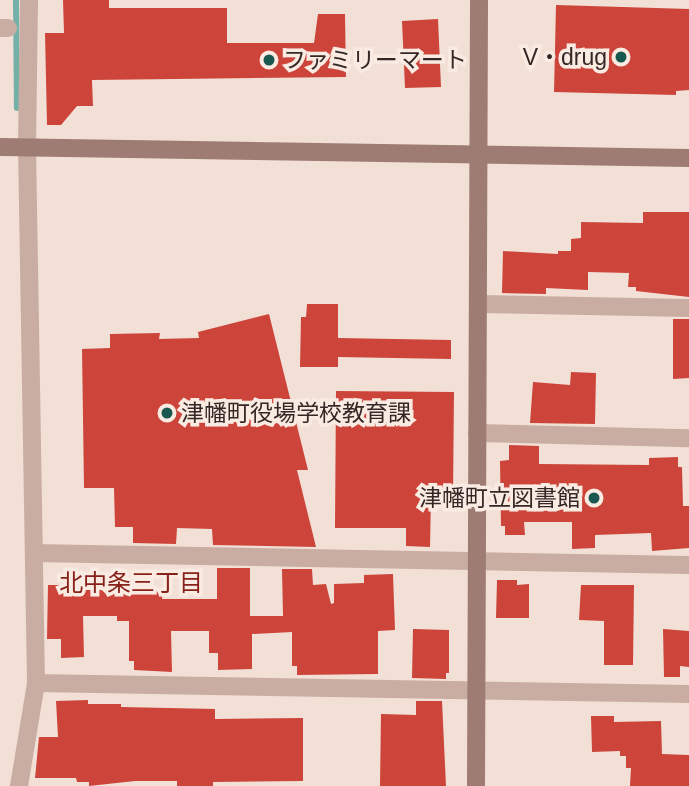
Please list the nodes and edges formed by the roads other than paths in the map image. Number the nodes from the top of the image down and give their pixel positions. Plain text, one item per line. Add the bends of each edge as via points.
1 (29, 0) edge
2 (479, 0) edge
3 (0, 146) edge
4 (27, 147) junction
5 (479, 155) junction
6 (689, 158) edge
7 (478, 304) junction
8 (689, 307) edge
9 (477, 433) junction
10 (689, 438) edge
11 (34, 553) junction
12 (477, 562) junction
13 (689, 565) edge
14 (36, 683) junction
15 (476, 691) junction
16 (689, 694) edge
17 (19, 786) edge
18 (476, 786) edge

1 - 4 street
2 - 5 street
3 - 4 street
4 - 5 street
4 - 11 street
5 - 6 street
5 - 7 street
7 - 8 street
7 - 9 street
9 - 10 street
9 - 12 street
11 - 12 street
11 - 14 street
12 - 13 street
12 - 15 street
14 - 15 street
14 - 17 street
15 - 16 street
15 - 18 street

